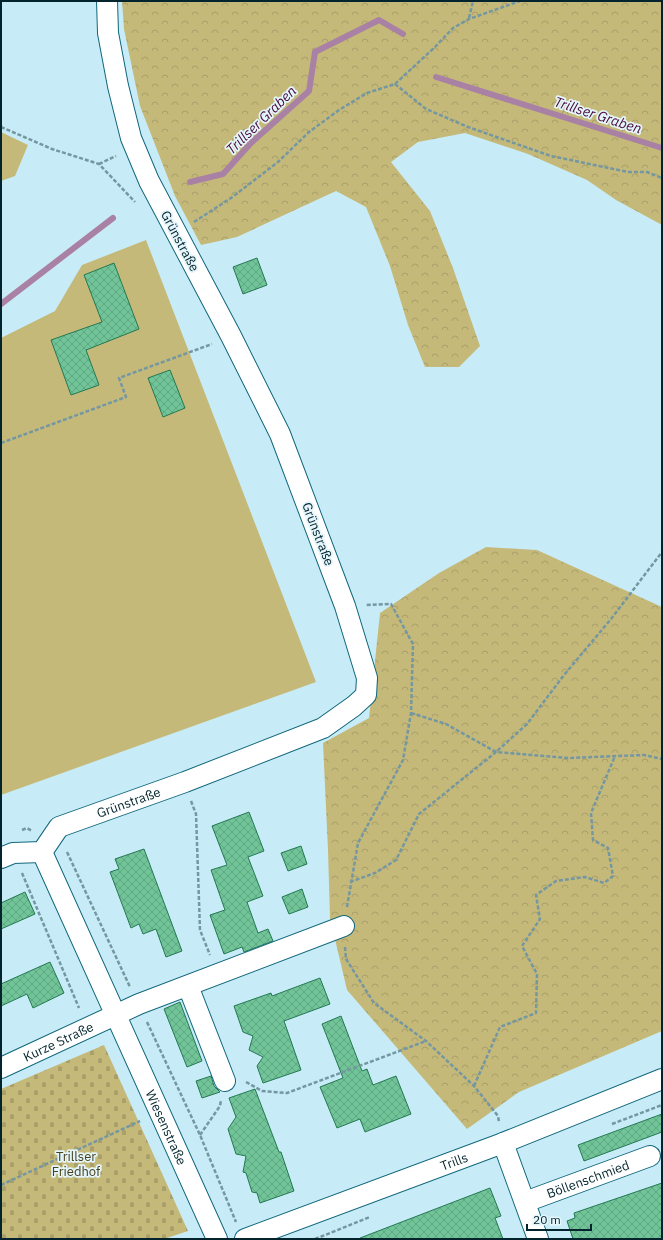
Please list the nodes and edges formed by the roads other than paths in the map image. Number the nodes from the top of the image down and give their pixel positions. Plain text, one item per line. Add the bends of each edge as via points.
1 (106, 1) edge
2 (42, 852) junction
3 (7, 856) edge
4 (344, 926) road end
5 (188, 986) junction
6 (116, 1015) junction
7 (1, 1068) edge
8 (662, 1079) edge
9 (225, 1081) road end
10 (503, 1142) junction
11 (650, 1156) dead end
12 (525, 1202) junction
13 (218, 1239) edge
14 (245, 1239) edge
15 (538, 1239) edge

1 - 2 street, Grünstraße via 108,32 131,138 149,182 280,434 346,606 367,678 366,695 323,728 185,782 59,827
2 - 3 street
2 - 6 street, Wiesenstraße
4 - 5 street
5 - 6 street
5 - 9 street
6 - 7 street, Kurze Straße
6 - 13 street, Wiesenstraße
8 - 10 street, Trills
10 - 12 street
10 - 14 street, Trills
11 - 12 street, Böllenschmied
12 - 15 street

